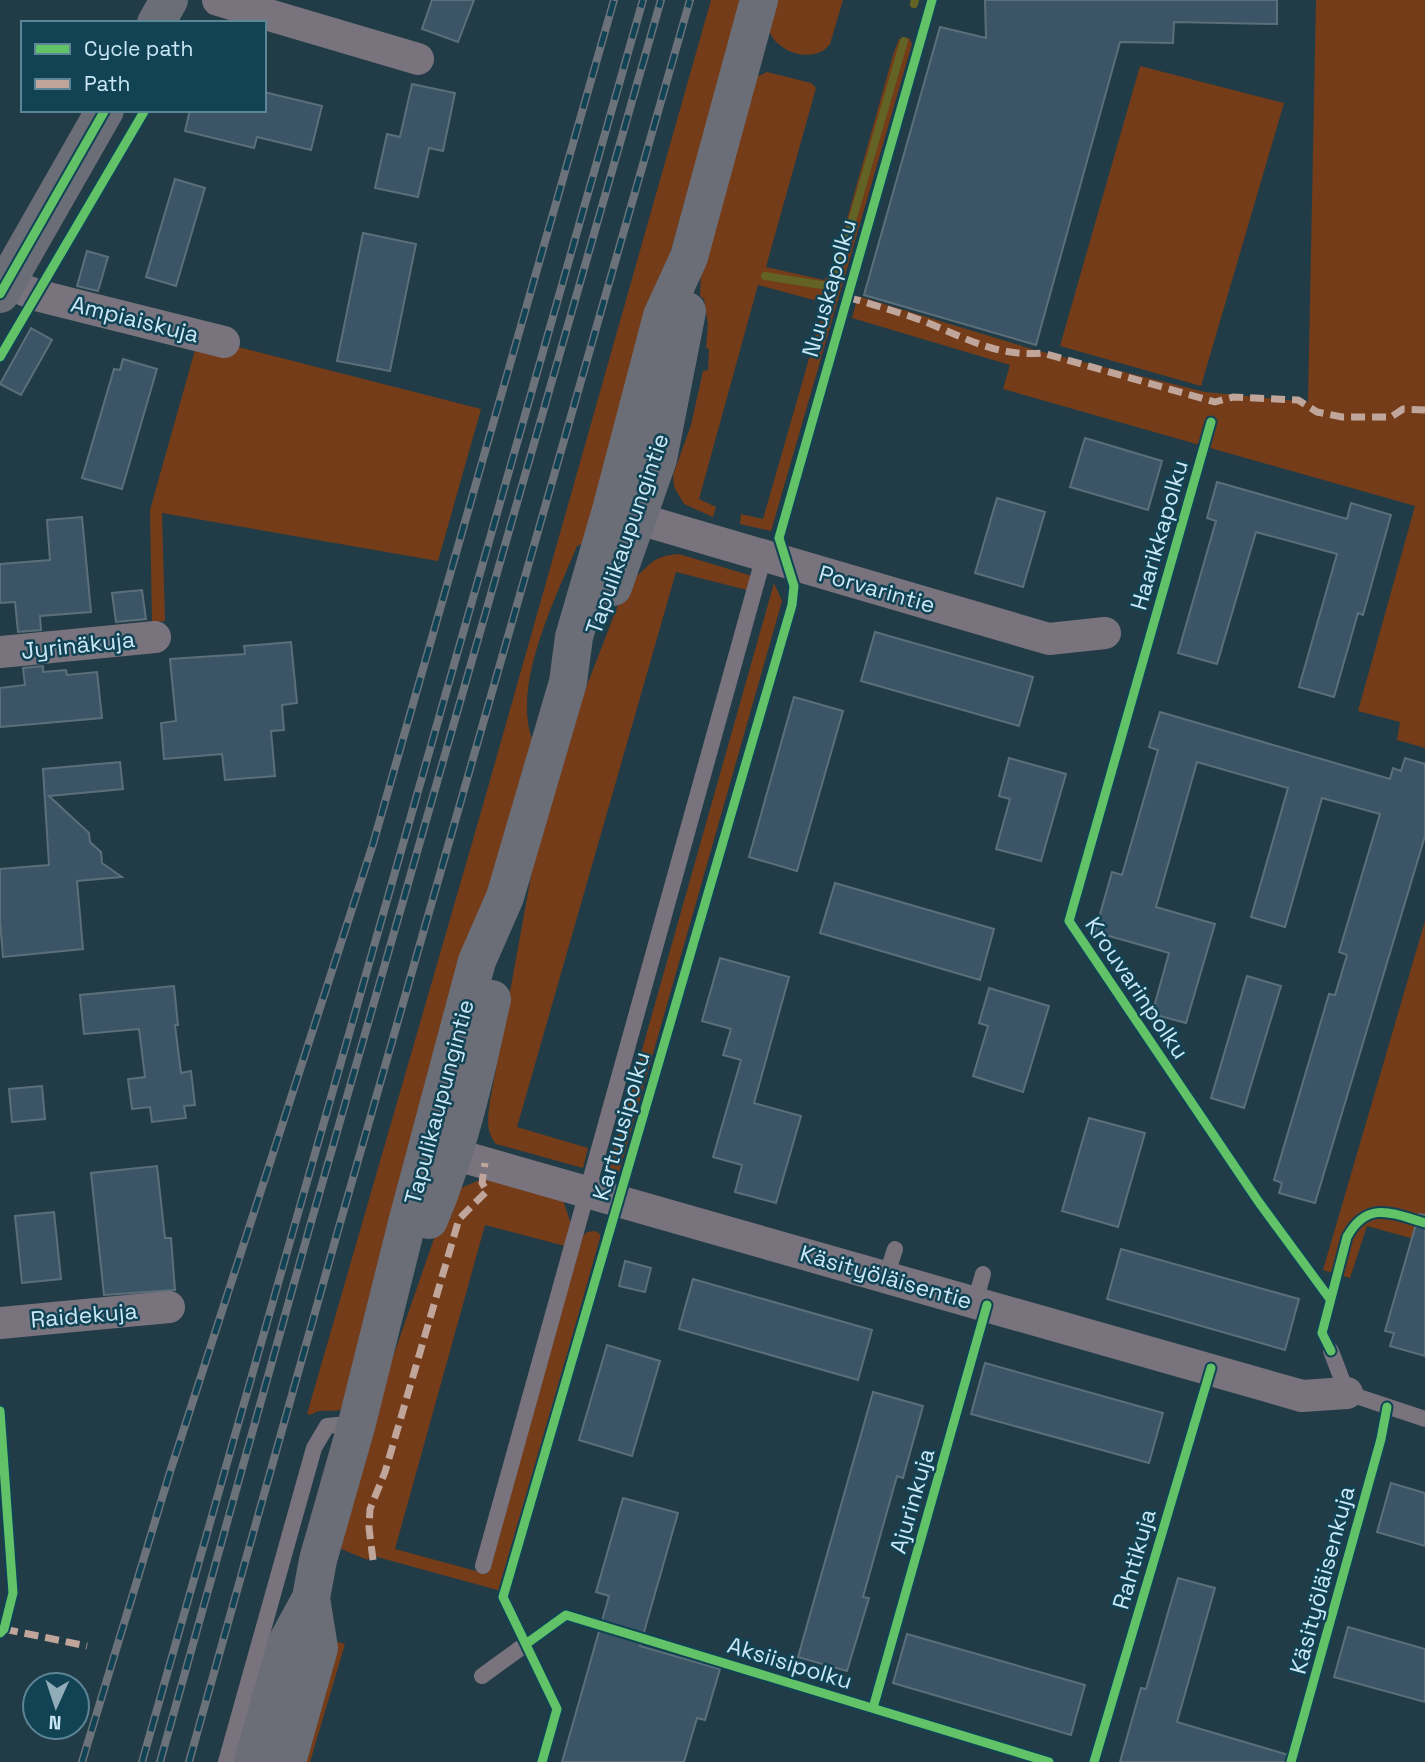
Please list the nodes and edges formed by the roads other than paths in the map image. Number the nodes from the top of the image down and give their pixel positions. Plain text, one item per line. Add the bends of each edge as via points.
1 (169, 0) edge
2 (218, 0) edge
3 (759, 0) edge
4 (157, 21) edge
5 (418, 59) dead end
6 (104, 112) edge
7 (2, 285) edge
8 (224, 342) dead end
9 (624, 514) junction
10 (764, 556) junction
11 (1105, 633) dead end
12 (155, 637) dead end
13 (0, 652) edge
14 (441, 1151) junction
15 (587, 1193) junction
16 (169, 1307) dead end
17 (0, 1323) edge
18 (1331, 1351) dead end
19 (1347, 1393) junction
20 (1425, 1419) edge
21 (357, 1423) junction
22 (483, 1566) dead end
23 (311, 1598) junction
24 (526, 1644) dead end
25 (482, 1676) dead end
26 (226, 1762) edge
27 (253, 1762) edge
28 (287, 1762) edge

1 - 4 main road
2 - 5 street
3 - 9 main road, Tapulikaupungintie via 689,257 686,320 658,459
6 - 7 main road
7 - 8 street, Ampiaiskuja
9 - 10 street, Porvarintie
9 - 14 main road, Tapulikaupungintie via 592,640 568,682 505,897 477,961
10 - 11 street, Porvarintie via 1049,639
10 - 15 lane
12 - 13 street, Jyrinäkuja
14 - 15 street, Käsityöläisentie
14 - 21 main road, Tapulikaupungintie via 385,1310
15 - 19 street, Käsityöläisentie via 979,1288 1302,1396
15 - 22 lane
16 - 17 street, Raidekuja
18 - 19 lane
19 - 20 lane
21 - 23 main road, Tapulikaupungintie
21 - 26 lane via 327,1426 314,1448
23 - 27 main road, Tapulikaupungintie via 287,1642
23 - 28 main road, Tapulikaupungintie via 318,1648
24 - 25 lane

